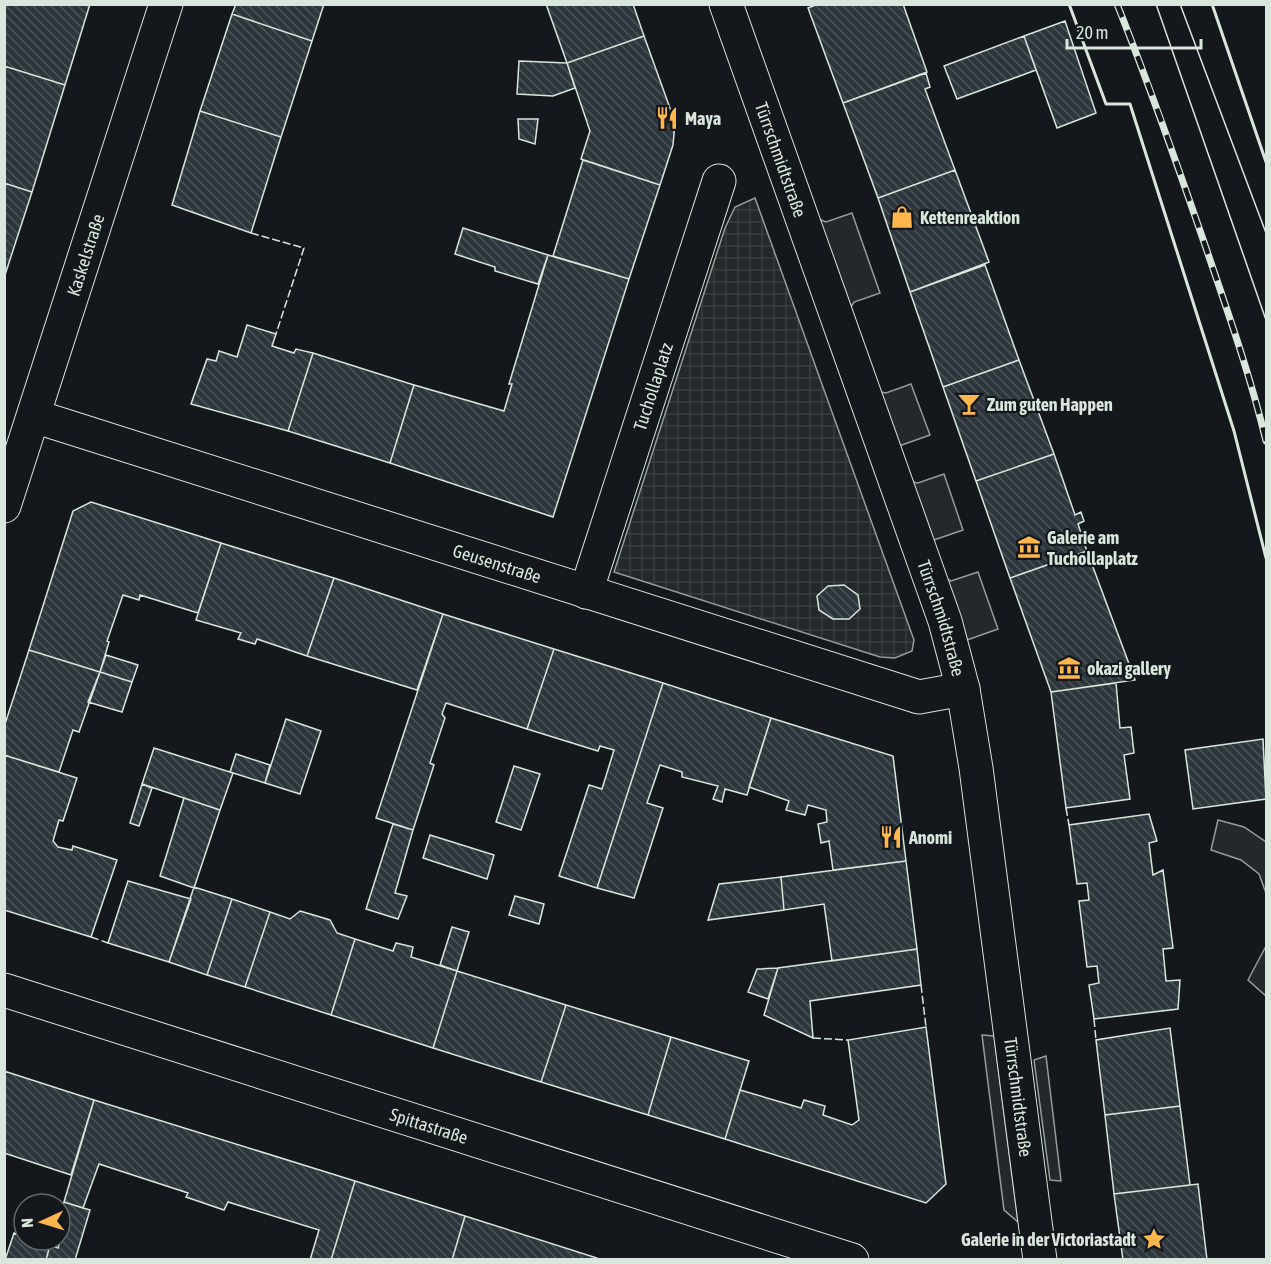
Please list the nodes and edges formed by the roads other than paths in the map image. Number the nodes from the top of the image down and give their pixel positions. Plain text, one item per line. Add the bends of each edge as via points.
1 (166, 4) edge
2 (726, 4) edge
3 (718, 181) dead end
4 (34, 416) junction
5 (4, 506) edge
6 (586, 592) junction
7 (963, 689) junction
8 (4, 990) edge
9 (852, 1260) edge
10 (1040, 1260) edge

1 - 4 street, Kaskelstraße
2 - 7 street, Türrschmidtstraße via 945,621
3 - 6 street, Tuchollaplatz
4 - 5 street, Kaskelstraße
4 - 6 street, Geusenstraße
6 - 7 street, Geusenstraße via 919,697
7 - 10 street, Türrschmidtstraße
8 - 9 street, Spittastraße

